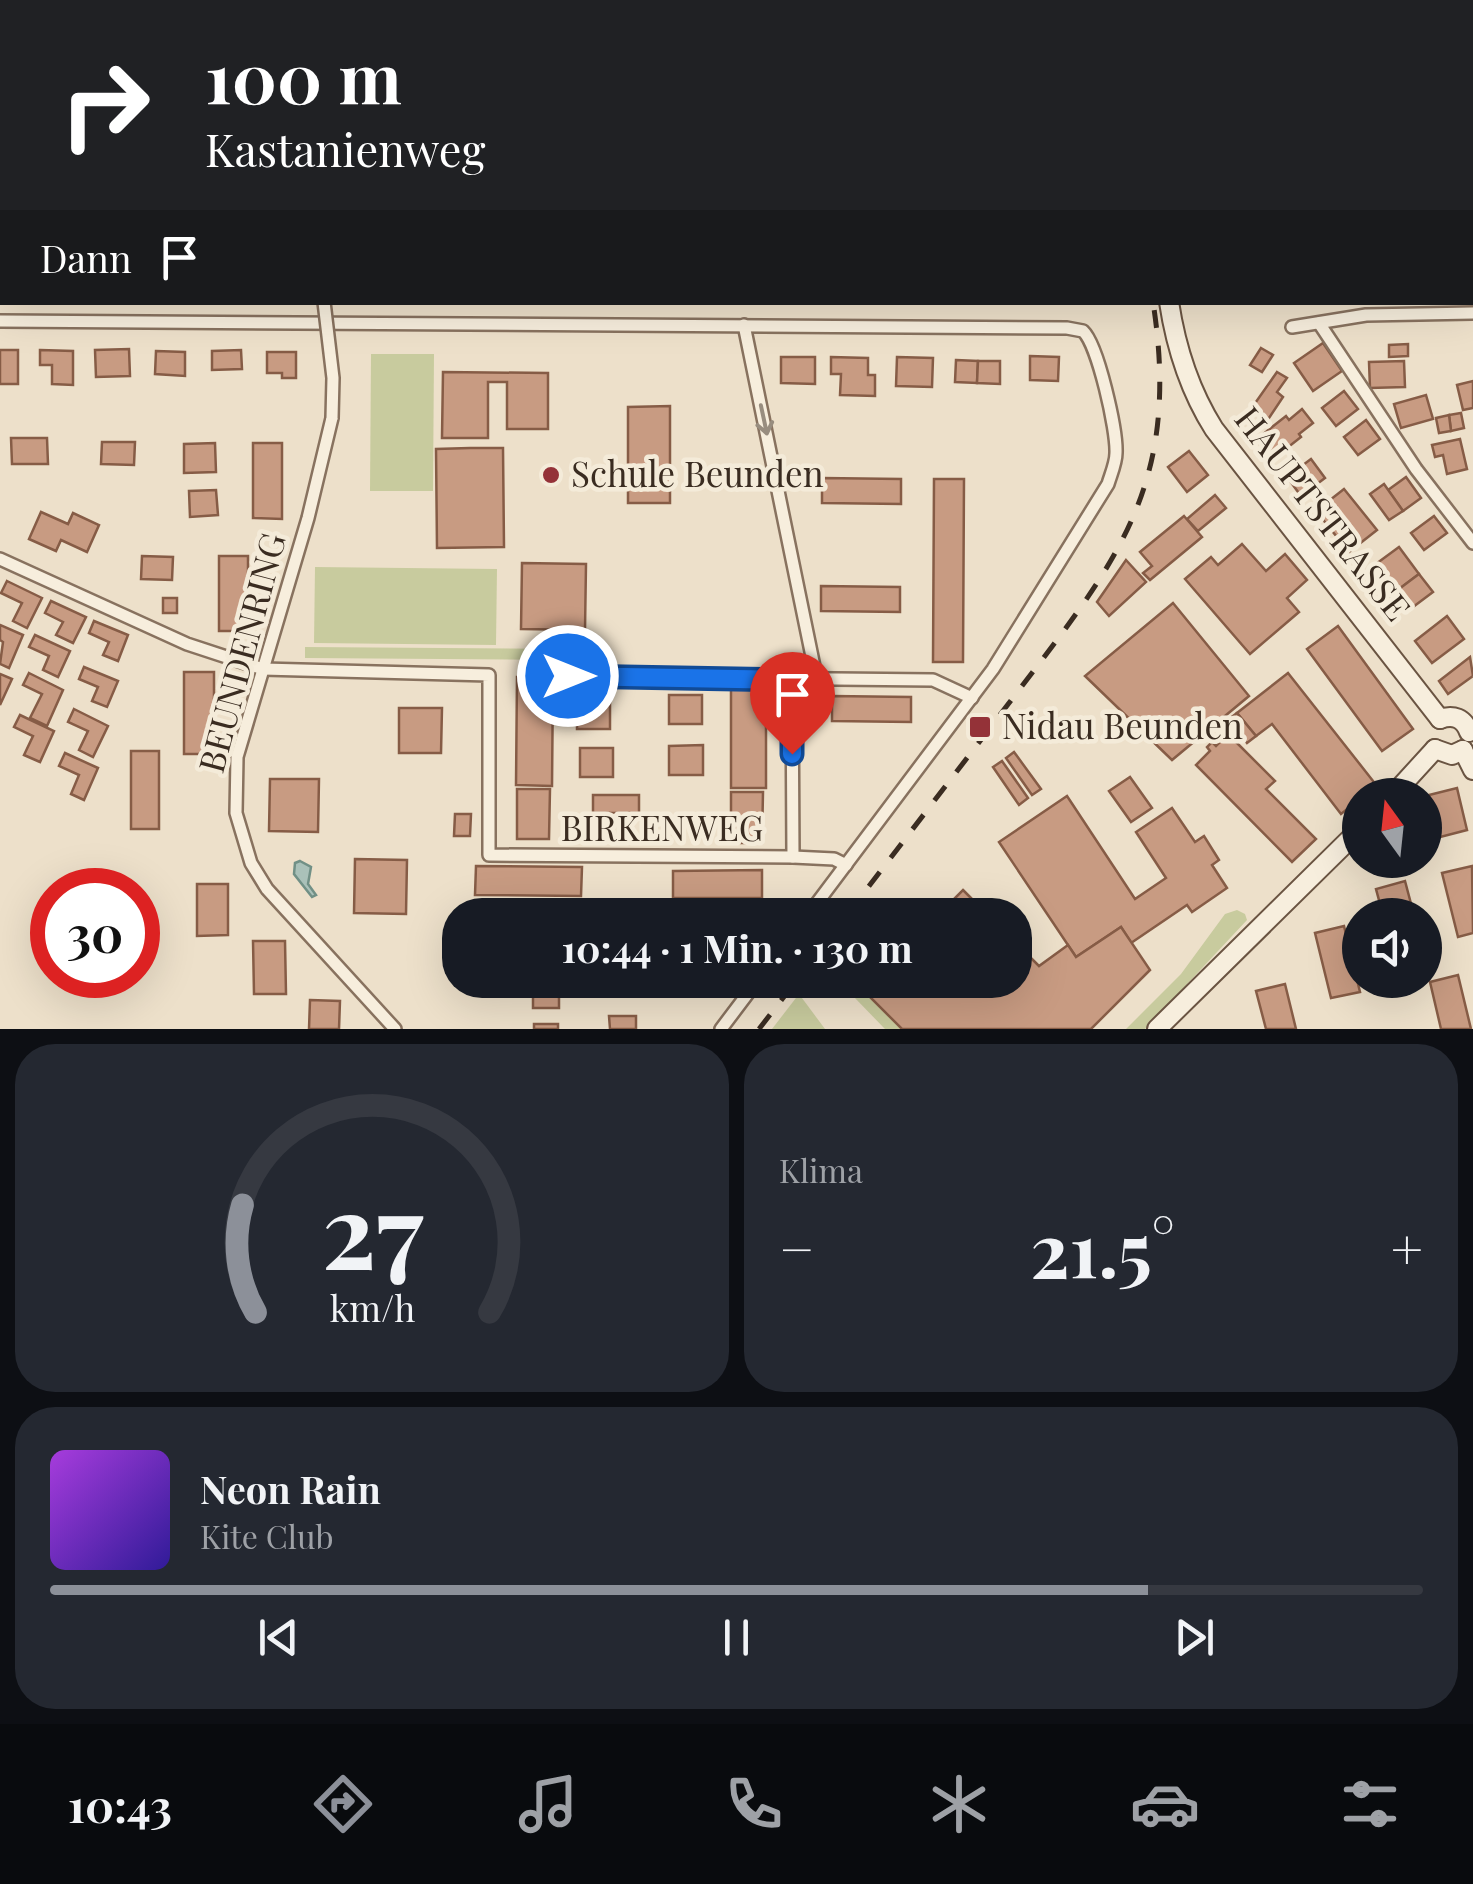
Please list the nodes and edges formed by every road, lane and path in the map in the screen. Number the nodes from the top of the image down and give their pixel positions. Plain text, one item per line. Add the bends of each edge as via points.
1 (324, 305) edge
2 (1170, 312) edge
3 (1473, 313) edge
4 (0, 322) edge
5 (1319, 323) junction
6 (744, 325) junction
7 (1292, 327) dead end
8 (1473, 543) edge
9 (0, 559) edge
10 (263, 669) junction
11 (568, 676) dead end
12 (792, 680) junction
13 (818, 680) junction
14 (972, 698) junction
15 (1440, 719) junction
16 (1468, 738) edge
17 (1436, 749) junction
18 (1473, 770) edge
19 (1409, 778) edge
20 (1342, 846) edge
21 (794, 857) junction
22 (846, 865) junction
23 (821, 898) edge
24 (744, 998) edge
25 (395, 1029) edge
26 (721, 1029) edge
27 (1157, 1029) edge

1 - 10 street, BEUNDENRING, bridge via 332,418
2 - 15 main road, HAUPTSTRASSE via 1214,430
3 - 5 street
4 - 6 street
5 - 7 street
5 - 8 street
6 -> 13 street
6 - 14 street via 1068,328 1091,338 1114,436 1112,472
9 - 10 street via 187,644
10 - 21 street, BIRKENWEG via 489,675 489,855
10 - 25 street, BEUNDENRING via 238,757 234,793 242,838 266,889
11 - 12 street
12 - 13 street
12 - 21 street
13 - 14 street via 933,680
14 - 22 street
15 - 16 main road via 1464,723
15 - 17 main road via 1430,733
16 - 17 main road via 1452,755
16 - 18 main road
17 - 19 main road
20 - 27 main road
21 - 22 street, BIRKENWEG
22 - 23 street
24 - 26 street

